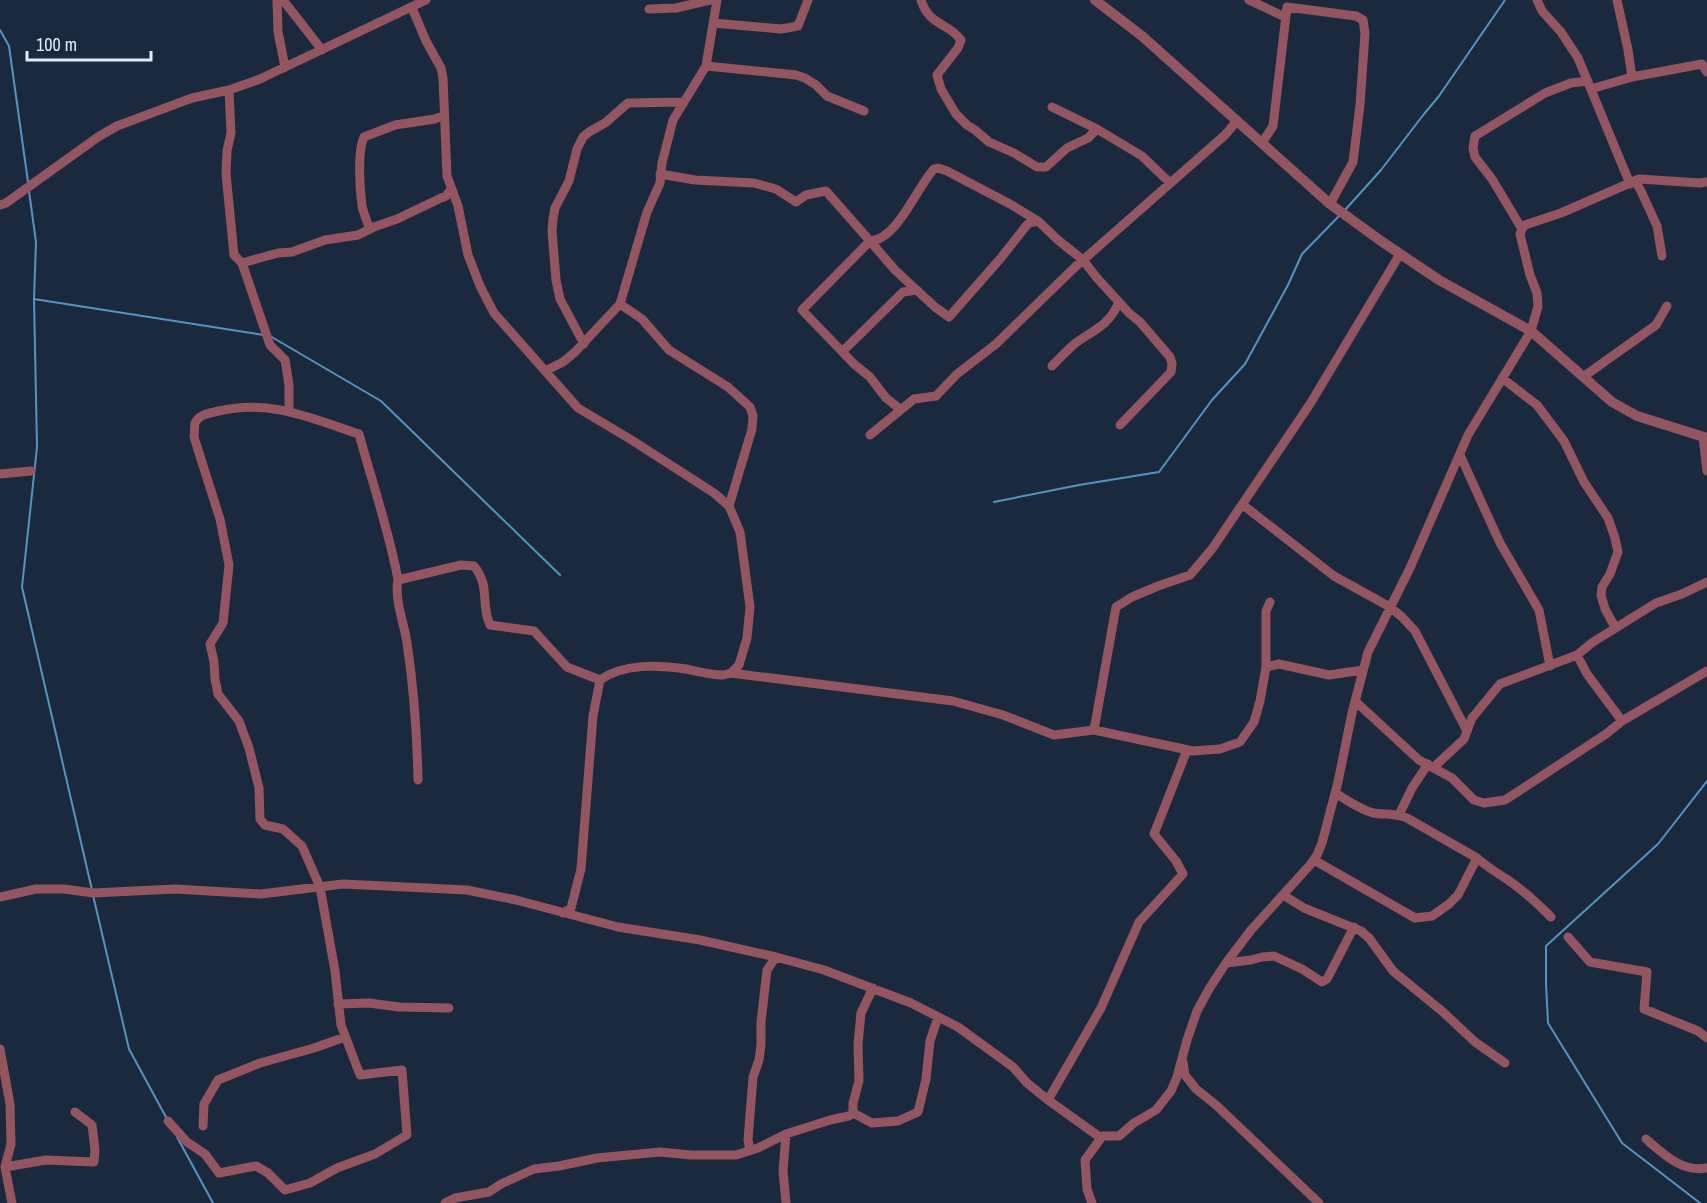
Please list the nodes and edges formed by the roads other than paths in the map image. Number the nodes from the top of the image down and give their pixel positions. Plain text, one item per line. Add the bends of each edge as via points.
1 (277, 0) edge
2 (283, 0) edge
3 (426, 0) edge
4 (710, 0) edge
5 (717, 0) edge
6 (808, 0) edge
7 (921, 0) edge
8 (1095, 0) edge
9 (1249, 0) edge
10 (1538, 0) edge
11 (1617, 0) edge
12 (412, 8) junction
13 (1286, 8) edge
14 (649, 9) dead end
15 (713, 23) junction
16 (322, 50) junction
17 (706, 66) junction
18 (285, 67) junction
19 (1707, 72) edge
20 (1632, 77) junction
21 (1590, 85) junction
22 (229, 90) junction
23 (683, 102) junction
24 (1052, 107) dead end
25 (864, 111) dead end
26 (444, 115) junction
27 (1238, 121) junction
28 (1097, 129) junction
29 (1262, 143) junction
30 (660, 174) junction
31 (1707, 182) edge
32 (1170, 183) junction
33 (1633, 183) junction
34 (451, 189) junction
35 (0, 205) edge
36 (1333, 206) junction
37 (1038, 221) junction
38 (370, 229) junction
39 (1522, 229) junction
40 (870, 241) junction
41 (1400, 254) junction
42 (1662, 256) dead end
43 (1083, 260) junction
44 (242, 263) junction
45 (917, 290) junction
46 (1119, 302) junction
47 (620, 304) junction
48 (1667, 306) dead end
49 (1531, 331) junction
50 (584, 344) junction
51 (843, 351) junction
52 (1052, 366) dead end
53 (545, 371) junction
54 (1583, 377) junction
55 (1502, 378) junction
56 (900, 409) junction
57 (289, 410) junction
58 (1120, 425) dead end
59 (870, 435) dead end
60 (1705, 438) edge
61 (1460, 455) junction
62 (31, 471) dead end
63 (1707, 471) edge
64 (0, 474) edge
65 (1243, 505) junction
66 (729, 506) junction
67 (398, 580) junction
68 (1707, 582) edge
69 (1270, 602) dead end
70 (1390, 607) junction
71 (1615, 627) junction
72 (1577, 655) junction
73 (1550, 666) junction
74 (1266, 667) junction
75 (1362, 670) junction
76 (1707, 671) edge
77 (731, 673) junction
78 (600, 680) junction
79 (1355, 701) junction
80 (1622, 721) junction
81 (1094, 730) junction
82 (1467, 731) junction
83 (1186, 750) junction
84 (1431, 766) junction
85 (418, 780) dead end
86 (1335, 793) junction
87 (1399, 814) junction
88 (1477, 858) junction
89 (1314, 860) junction
90 (320, 887) junction
91 (1283, 895) junction
92 (0, 897) edge
93 (567, 911) junction
94 (1551, 916) dead end
95 (1354, 927) junction
96 (1568, 937) dead end
97 (776, 957) junction
98 (1226, 963) junction
99 (873, 988) junction
100 (339, 1004) junction
101 (449, 1008) dead end
102 (938, 1017) junction
103 (345, 1037) junction
104 (1707, 1038) edge
105 (0, 1049) edge
106 (1182, 1056) junction
107 (1505, 1063) dead end
108 (1048, 1100) junction
109 (75, 1112) dead end
110 (853, 1113) junction
111 (168, 1121) dead end
112 (203, 1126) dead end
113 (786, 1134) junction
114 (1101, 1138) junction
115 (1646, 1139) dead end
116 (750, 1150) junction
117 (4, 1164) edge
118 (1707, 1168) edge
119 (12, 1203) edge
120 (445, 1203) edge
121 (786, 1203) edge
122 (1092, 1203) edge
123 (1319, 1203) edge

1 - 18 street
2 - 16 street
3 - 12 street
4 - 14 street
5 - 15 street
6 - 15 street via 798,26 781,29
7 - 28 street via 925,11 962,40 937,75 941,89 957,114 989,142 1037,167 1046,166
8 - 27 street
9 - 13 street
10 - 21 street via 1542,11 1570,43
11 - 20 street
12 - 16 street
12 - 26 street via 441,68
13 - 29 street via 1272,126
13 - 36 street via 1356,16 1365,24 1353,162
15 - 17 street
16 - 18 street
17 - 23 street
17 - 25 street via 805,78 827,96
18 - 22 street
19 - 20 street via 1702,64
20 - 21 street
21 - 33 street
21 - 39 street via 1571,83 1545,93 1474,136 1475,157
22 - 35 street via 192,98 117,126
22 - 44 street via 231,133 226,183 234,255
23 - 30 street via 669,131
23 - 50 street via 628,103 583,137 577,149 569,181 555,208 552,231 560,299
24 - 28 street
26 - 34 street
26 - 38 street via 395,124 364,137 360,155 361,194
27 - 29 street
27 - 32 street
28 - 32 street via 1142,156
29 - 36 street
30 - 40 street via 754,183 776,189 796,202 806,195 826,191
30 - 47 street
31 - 33 street via 1639,179
32 - 43 street
33 - 39 street
33 - 42 street via 1641,191 1657,226
34 - 38 street via 446,196
34 - 53 street via 480,286 494,313
36 - 41 street
37 - 40 street via 938,168 930,172 906,211 884,236
37 - 43 street
37 - 45 street via 1026,226 949,317
38 - 44 street
39 - 49 street via 1520,234 1537,293 1538,306
40 - 45 street
40 - 51 street via 802,310
41 - 49 street
41 - 65 street via 1310,404
43 - 46 street
43 - 56 street via 936,396 914,399
44 - 57 street via 266,336 285,360
45 - 51 street via 903,292
46 - 52 street via 1111,318
46 - 58 street via 1170,357 1172,364 1171,372
47 - 50 street
47 - 66 street via 642,319 669,350 728,387 750,407 752,429
48 - 54 street via 1656,325
49 - 54 street
49 - 55 street
50 - 53 street
51 - 56 street
53 - 66 street via 578,408
54 - 60 street via 1612,402 1637,416
55 - 61 street
55 - 71 street via 1537,405 1564,441 1608,518 1618,552 1601,595
56 - 59 street
57 - 67 street via 359,434
57 - 90 street via 256,406 203,414 195,423 194,437 220,519 229,565 223,623 210,644 218,694 239,721 249,748 259,788 260,819 265,825 284,829 302,846
60 - 63 street
61 - 70 street
61 - 73 street via 1500,543 1539,610
62 - 64 street
65 - 70 street via 1334,576
65 - 81 street via 1190,575 1116,607
66 - 77 street via 740,532 750,607 747,638 739,665
67 - 78 street via 461,565 474,566 483,576 489,625 534,631 567,667
67 - 85 street via 396,591 407,643 417,729
68 - 71 street via 1656,603
69 - 74 street via 1266,611
70 - 75 street
70 - 82 street via 1415,631
71 - 72 street
72 - 73 street
72 - 80 street
73 - 82 street via 1500,684 1472,718
74 - 75 street via 1279,664 1329,675
74 - 83 street via 1254,722 1240,742 1220,749
75 - 79 street
76 - 80 street
77 - 78 street via 715,675 656,666 626,669
77 - 81 street via 953,701 1054,735
78 - 93 street via 593,716 581,869
79 - 84 street via 1419,760
79 - 86 street
80 - 84 street via 1505,800 1474,800 1452,778
81 - 83 street
82 - 84 street via 1464,739
83 - 108 street via 1154,834 1183,874 1139,922 1101,1008
84 - 87 street via 1412,788
86 - 87 street via 1362,809
86 - 89 street
87 - 88 street
88 - 89 street via 1458,895 1449,904 1432,916 1415,918
88 - 94 street
89 - 91 street
90 - 92 street via 261,894 175,889 100,893 36,889
90 - 93 street via 343,884 467,890
90 - 100 street
91 - 95 street via 1304,908
91 - 98 street
93 - 97 street via 627,928
95 - 98 street via 1324,981 1274,956
95 - 107 street via 1369,938 1393,971
96 - 104 street via 1590,962 1647,972 1644,1010
97 - 99 street
97 - 116 street via 767,970 761,1046 753,1077
98 - 106 street via 1197,1011
99 - 102 street
99 - 110 street via 861,1013 859,1081
100 - 101 street
100 - 103 street
102 - 108 street via 1013,1067
102 - 110 street via 918,1112 898,1121 872,1123
103 - 111 street via 360,1075 402,1070 407,1135 375,1154 285,1190 256,1166 219,1173
103 - 112 street via 218,1080 204,1104
105 - 117 street via 10,1104 11,1144
106 - 114 street via 1171,1091 1156,1110 1119,1136
106 - 123 street via 1185,1075 1196,1089
108 - 114 street
109 - 117 street via 92,1125 94,1162 46,1160
110 - 113 street
113 - 116 street
113 - 121 street
114 - 122 street via 1085,1160
115 - 118 street via 1681,1165 1698,1170
116 - 120 street via 724,1156 660,1152 597,1158 534,1169 489,1192
117 - 119 street

